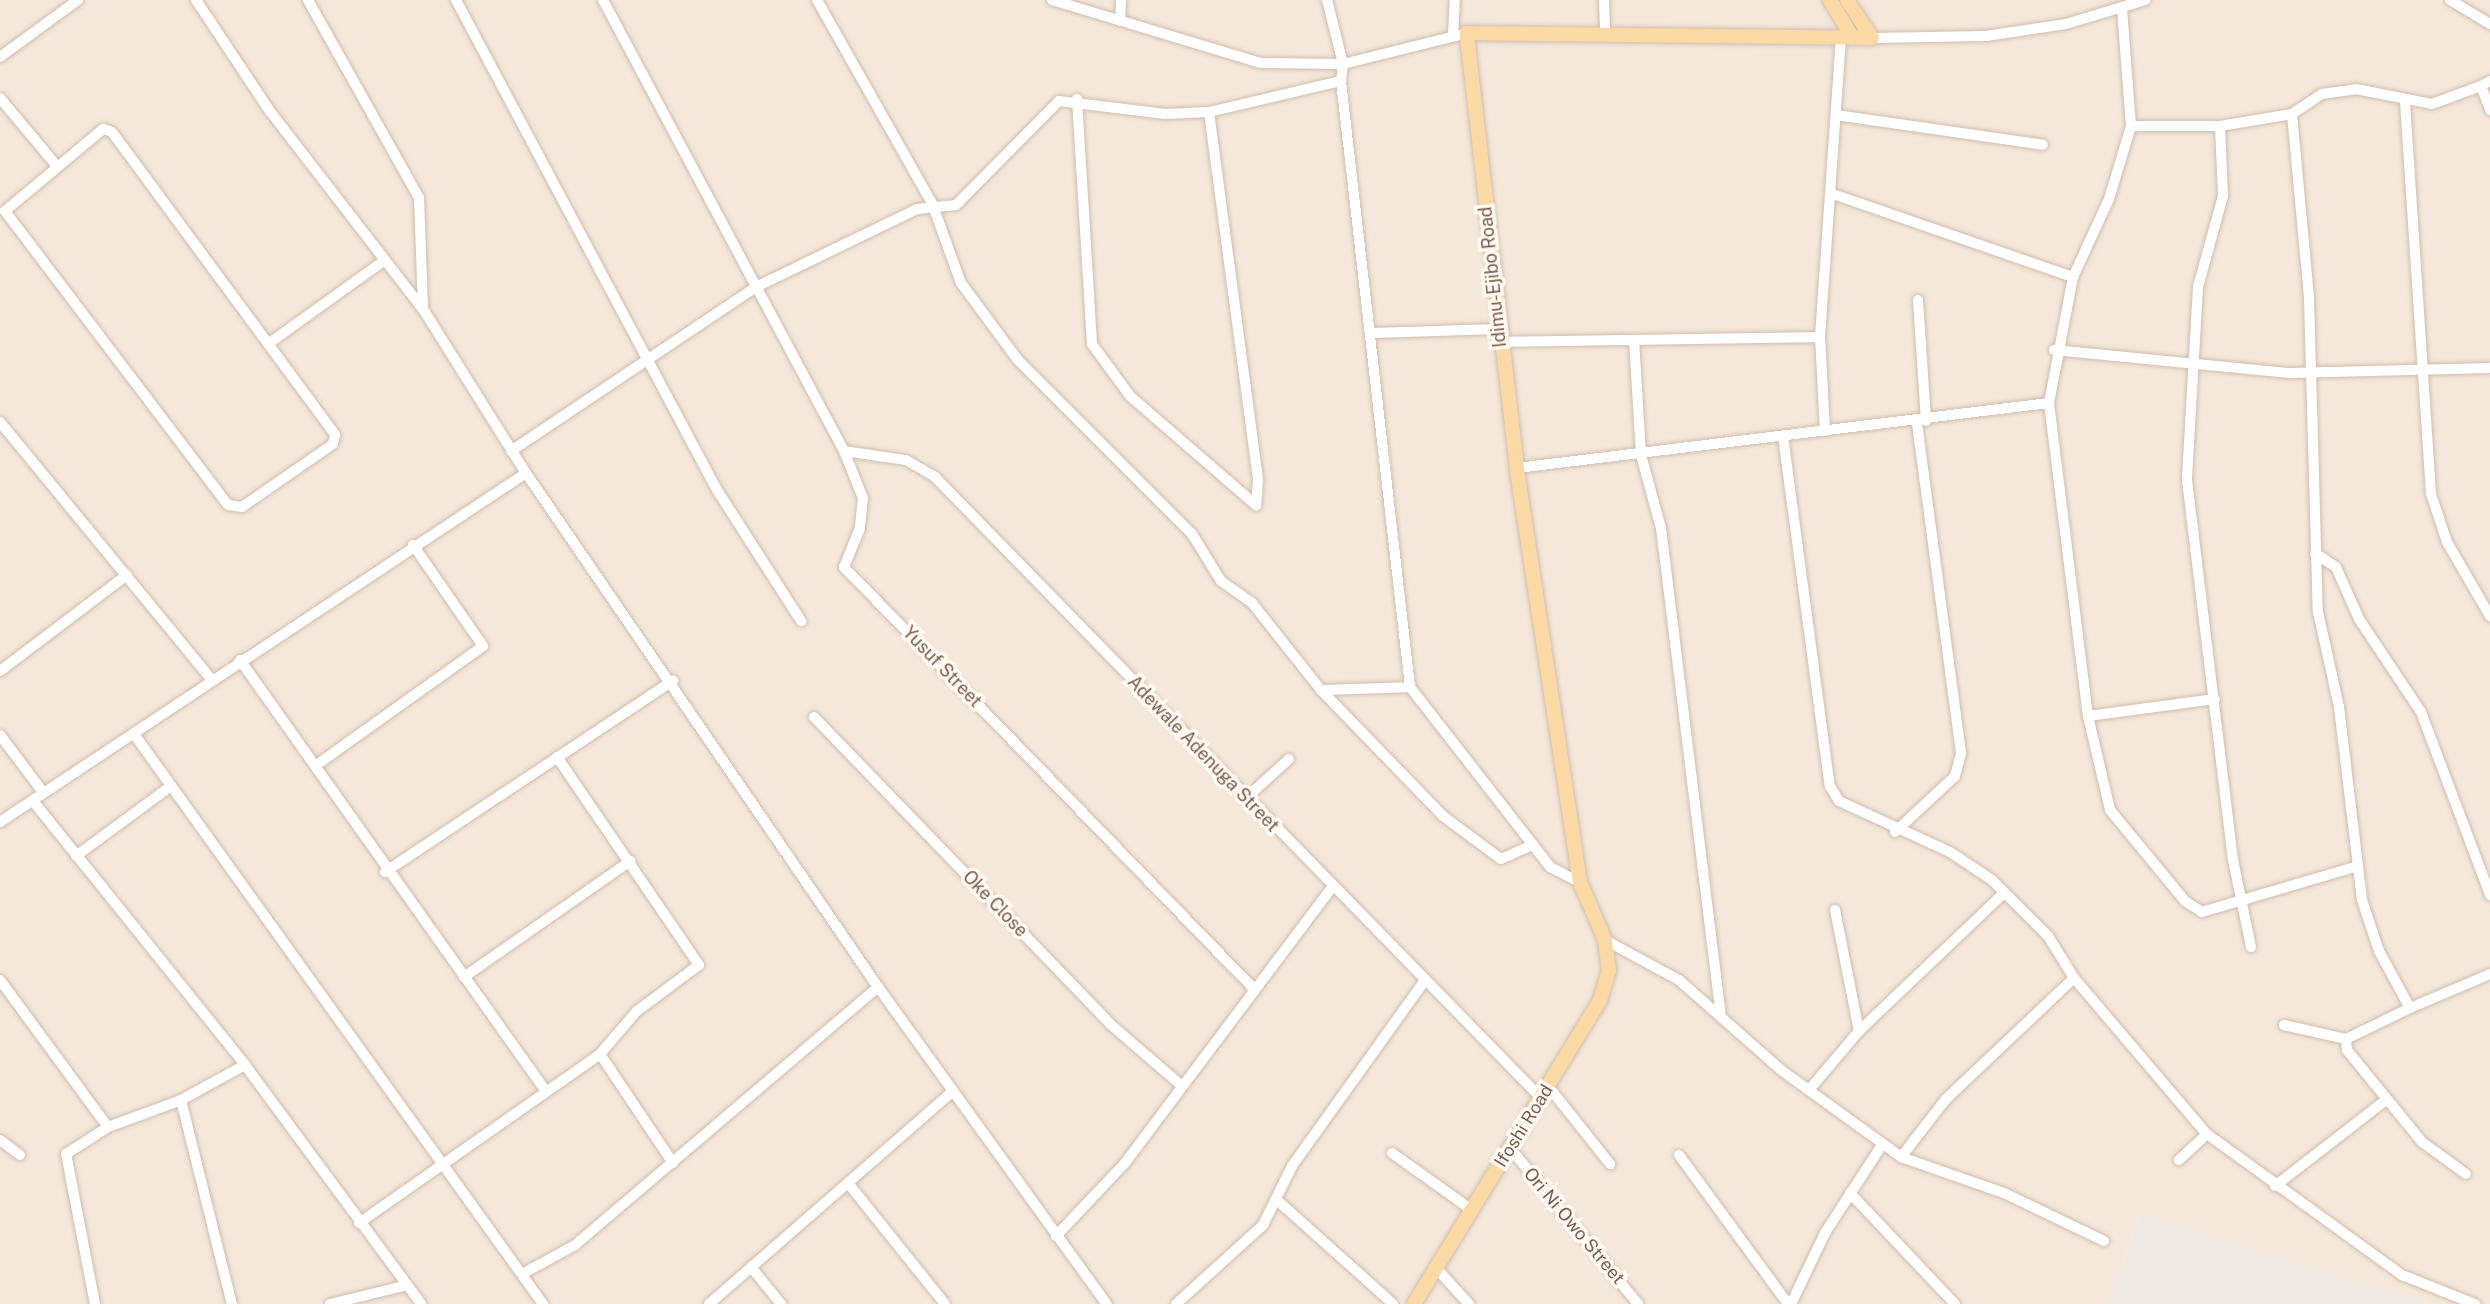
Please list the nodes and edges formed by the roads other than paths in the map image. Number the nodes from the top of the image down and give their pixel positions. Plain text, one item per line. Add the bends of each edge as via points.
1 (78, 0) edge
2 (196, 0) edge
3 (308, 0) edge
4 (456, 0) edge
5 (603, 0) edge
6 (817, 0) edge
7 (1052, 0) edge
8 (1121, 0) edge
9 (1327, 0) edge
10 (1455, 0) edge
11 (1604, 0) edge
12 (1830, 0) edge
13 (1847, 0) edge
14 (2145, 0) edge
15 (2450, 0) edge
16 (2122, 9) junction
17 (1120, 21) junction
18 (2490, 24) edge
19 (1605, 32) junction
20 (1460, 34) junction
21 (1847, 38) junction
22 (1871, 38) junction
23 (0, 57) edge
24 (1343, 64) junction
25 (1340, 81) junction
26 (2485, 83) edge
27 (0, 98) edge
28 (1077, 99) junction
29 (2405, 102) junction
30 (2490, 110) edge
31 (1209, 112) junction
32 (2292, 114) junction
33 (1836, 115) junction
34 (2131, 126) junction
35 (2220, 126) junction
36 (2043, 145) dead end
37 (56, 165) junction
38 (1833, 194) junction
39 (932, 203) junction
40 (385, 260) junction
41 (2073, 277) junction
42 (756, 287) junction
43 (1918, 300) dead end
44 (423, 309) junction
45 (1371, 333) junction
46 (1499, 335) junction
47 (1820, 337) junction
48 (1634, 340) junction
49 (268, 344) junction
50 (2054, 350) junction
51 (644, 356) junction
52 (2198, 366) junction
53 (2490, 368) edge
54 (2426, 370) junction
55 (2307, 372) junction
56 (2049, 403) junction
57 (0, 422) edge
58 (1922, 422) junction
59 (1825, 431) junction
60 (1783, 436) junction
61 (511, 451) junction
62 (844, 451) junction
63 (1641, 456) junction
64 (1517, 468) junction
65 (526, 473) junction
66 (413, 545) junction
67 (2315, 552) junction
68 (127, 575) junction
69 (2490, 616) edge
70 (801, 621) dead end
71 (240, 660) junction
72 (0, 671) edge
73 (212, 680) junction
74 (673, 681) junction
75 (1410, 687) junction
76 (1321, 690) junction
77 (2215, 699) junction
78 (2088, 716) junction
79 (814, 717) dead end
80 (134, 734) junction
81 (0, 735) edge
82 (558, 757) junction
83 (1289, 760) dead end
84 (315, 766) junction
85 (171, 786) junction
86 (43, 792) junction
87 (1246, 798) junction
88 (33, 801) junction
89 (0, 822) edge
90 (1895, 832) junction
91 (1533, 845) junction
92 (76, 856) junction
93 (630, 861) junction
94 (2358, 866) junction
95 (385, 872) junction
96 (1580, 882) junction
97 (1331, 889) junction
98 (2004, 893) junction
99 (2490, 895) edge
100 (2243, 901) junction
101 (1835, 910) dead end
102 (1605, 940) junction
103 (2251, 947) dead end
104 (2490, 974) edge
105 (464, 977) junction
106 (2074, 978) junction
107 (0, 980) edge
108 (1426, 980) junction
109 (878, 987) junction
110 (1254, 989) junction
111 (2410, 1008) junction
112 (1720, 1011) junction
113 (2284, 1025) dead end
114 (1858, 1031) junction
115 (2346, 1040) junction
116 (600, 1054) junction
117 (245, 1065) junction
118 (1182, 1086) junction
119 (545, 1090) junction
120 (1809, 1090) junction
121 (953, 1091) junction
122 (1544, 1092) junction
123 (181, 1100) junction
124 (2386, 1100) junction
125 (108, 1127) junction
126 (2207, 1134) junction
127 (0, 1140) edge
128 (1882, 1145) junction
129 (1510, 1148) junction
130 (1392, 1153) dead end
131 (20, 1155) dead end
132 (1679, 1155) dead end
133 (1900, 1157) junction
134 (2179, 1160) dead end
135 (441, 1162) junction
136 (673, 1163) junction
137 (1610, 1164) dead end
138 (2466, 1174) dead end
139 (848, 1182) junction
140 (2275, 1186) junction
141 (1850, 1193) junction
142 (1278, 1201) junction
143 (1472, 1210) junction
144 (359, 1223) junction
145 (1056, 1236) junction
146 (2104, 1241) dead end
147 (751, 1267) junction
148 (1436, 1268) junction
149 (522, 1274) junction
150 (404, 1286) junction
151 (95, 1304) edge
152 (232, 1304) edge
153 (330, 1304) edge
154 (421, 1304) edge
155 (543, 1304) edge
156 (709, 1304) edge
157 (781, 1304) edge
158 (945, 1304) edge
159 (1107, 1304) edge
160 (1176, 1304) edge
161 (1393, 1304) edge
162 (1414, 1304) edge
163 (1469, 1304) edge
164 (1639, 1304) edge
165 (1789, 1304) edge
166 (1955, 1304) edge
167 (2475, 1304) edge

1 - 23 street
2 - 40 street via 269,110
3 - 44 street via 419,198
4 - 51 street
5 - 42 street, Yusuf Street
6 - 39 street
7 - 17 street
8 - 17 street
9 - 24 street
10 - 20 street
11 - 19 street
12 - 21 main road
13 - 22 main road
14 - 16 street
15 - 18 street
16 - 22 street via 1986,36
16 - 34 street
17 - 24 street via 1261,63
19 - 20 main road
19 - 21 main road
20 - 24 street
20 - 46 main road, Idimu-Ejibo Road
21 - 22 main road
21 - 33 street
24 - 25 street
25 - 31 street
25 - 45 street
26 - 29 street via 2432,104
26 - 30 street
27 - 37 street
28 - 31 street via 1165,114
28 - 31 street via 1092,344 1139,404 1256,505 1258,479
28 - 39 street via 1054,104 964,200
29 - 32 street via 2386,91 2356,89 2322,94
29 - 54 street
32 - 35 street
32 - 55 street via 2309,298
33 - 36 street
33 - 38 street
34 - 35 street
34 - 41 street via 2109,199
35 - 52 street via 2223,196 2198,287
37 - 49 street via 103,129 112,132
37 - 49 street via 5,211 231,507 242,507 335,439
38 - 41 street
38 - 47 street
39 - 42 street
39 - 76 street via 961,283 990,325 1084,432 1192,534 1221,581 1252,603
40 - 44 street
40 - 49 street
41 - 50 street
42 - 51 street
42 - 62 street, Yusuf Street
43 - 58 street
44 - 61 street
45 - 46 street
45 - 75 street
46 - 48 street
46 - 64 main road, Idimu-Ejibo Road
47 - 48 street
47 - 59 street
48 - 63 street
50 - 52 street
50 - 56 street
51 - 61 street
51 - 70 street via 717,490
52 - 55 street
52 - 77 street via 2187,480
53 - 54 street
54 - 55 street
54 - 69 street via 2437,518
55 - 67 street
56 - 58 street
56 - 78 street
57 - 68 street
58 - 59 street
58 - 90 street via 1961,753 1955,776
59 - 60 street
60 - 63 street
60 - 90 street via 1830,786 1839,801
61 - 65 street
62 - 87 street, Adewale Adenuga Street via 906,460 935,477
62 - 110 street, Yusuf Street via 863,498 860,528 844,567
63 - 64 street
63 - 112 street via 1661,528
64 - 96 main road, Idimu-Ejibo Road
65 - 66 street
65 - 74 street
66 - 71 street
66 - 84 street via 483,646
67 - 94 street via 2318,612 2337,698
67 - 99 street via 2336,567 2359,619 2421,712
68 - 72 street
68 - 73 street
71 - 73 street
71 - 84 street
73 - 80 street
74 - 82 street
74 - 109 street
75 - 76 street
75 - 91 street
76 - 91 street via 1443,816 1501,859
77 - 78 street
77 - 100 street
78 - 100 street via 2107,803 2149,861 2192,908 2212,911
79 - 118 street, Oke Close via 1109,1023
80 - 85 street
80 - 86 street
81 - 86 street
82 - 93 street
82 - 95 street
83 - 87 street
84 - 95 street
85 - 92 street
85 - 135 street
86 - 88 street
87 - 97 street, Adewale Adenuga Street
88 - 89 street
88 - 92 street
90 - 98 street via 1950,852
91 - 96 street via 1550,867
92 - 117 street
93 - 105 street
93 - 116 street via 699,965 637,1011
94 - 100 street
94 - 111 street via 2368,925
95 - 105 street
96 - 102 main road, Idimu-Ejibo Road
97 - 108 street, Adewale Adenuga Street
97 - 110 street
98 - 106 street via 2048,936
98 - 114 street
100 - 103 street
101 - 114 street
102 - 112 street via 1655,964
102 - 122 main road, Ifoshi Road via 1606,987
104 - 111 street
105 - 119 street
106 - 126 street
106 - 133 street via 1946,1099
107 - 125 street
108 - 122 street, Adewale Adenuga Street
108 - 142 street via 1292,1166
109 - 121 street
109 - 136 street
110 - 118 street
111 - 115 street
112 - 120 street
113 - 115 street
114 - 120 street
115 - 124 street via 2347,1050
116 - 119 street
116 - 136 street
117 - 123 street
117 - 144 street
118 - 145 street via 1125,1163
119 - 135 street
120 - 128 street
121 - 139 street
121 - 145 street
122 - 129 main road, Ifoshi Road
122 - 137 street, Adewale Adenuga Street
123 - 125 street
123 - 152 street
124 - 138 street via 2422,1142
124 - 140 street
125 - 151 street via 66,1154 64,1162
126 - 134 street
126 - 140 street
127 - 131 street
128 - 133 street
128 - 141 street
129 - 143 main road, Ifoshi Road
129 - 164 street, Ori Ni Owo Street
130 - 143 street
132 - 165 street
133 - 146 street via 2004,1193
135 - 144 street
135 - 149 street
136 - 149 street via 575,1245
139 - 147 street
139 - 158 street
140 - 167 street via 2402,1275
141 - 165 street
141 - 166 street
142 - 160 street via 1263,1224
142 - 161 street
143 - 148 main road, Ifoshi Road
144 - 150 street
145 - 159 street
147 - 156 street
147 - 157 street
148 - 162 main road, Ifoshi Road
148 - 163 street
149 - 155 street
150 - 153 street
150 - 154 street

